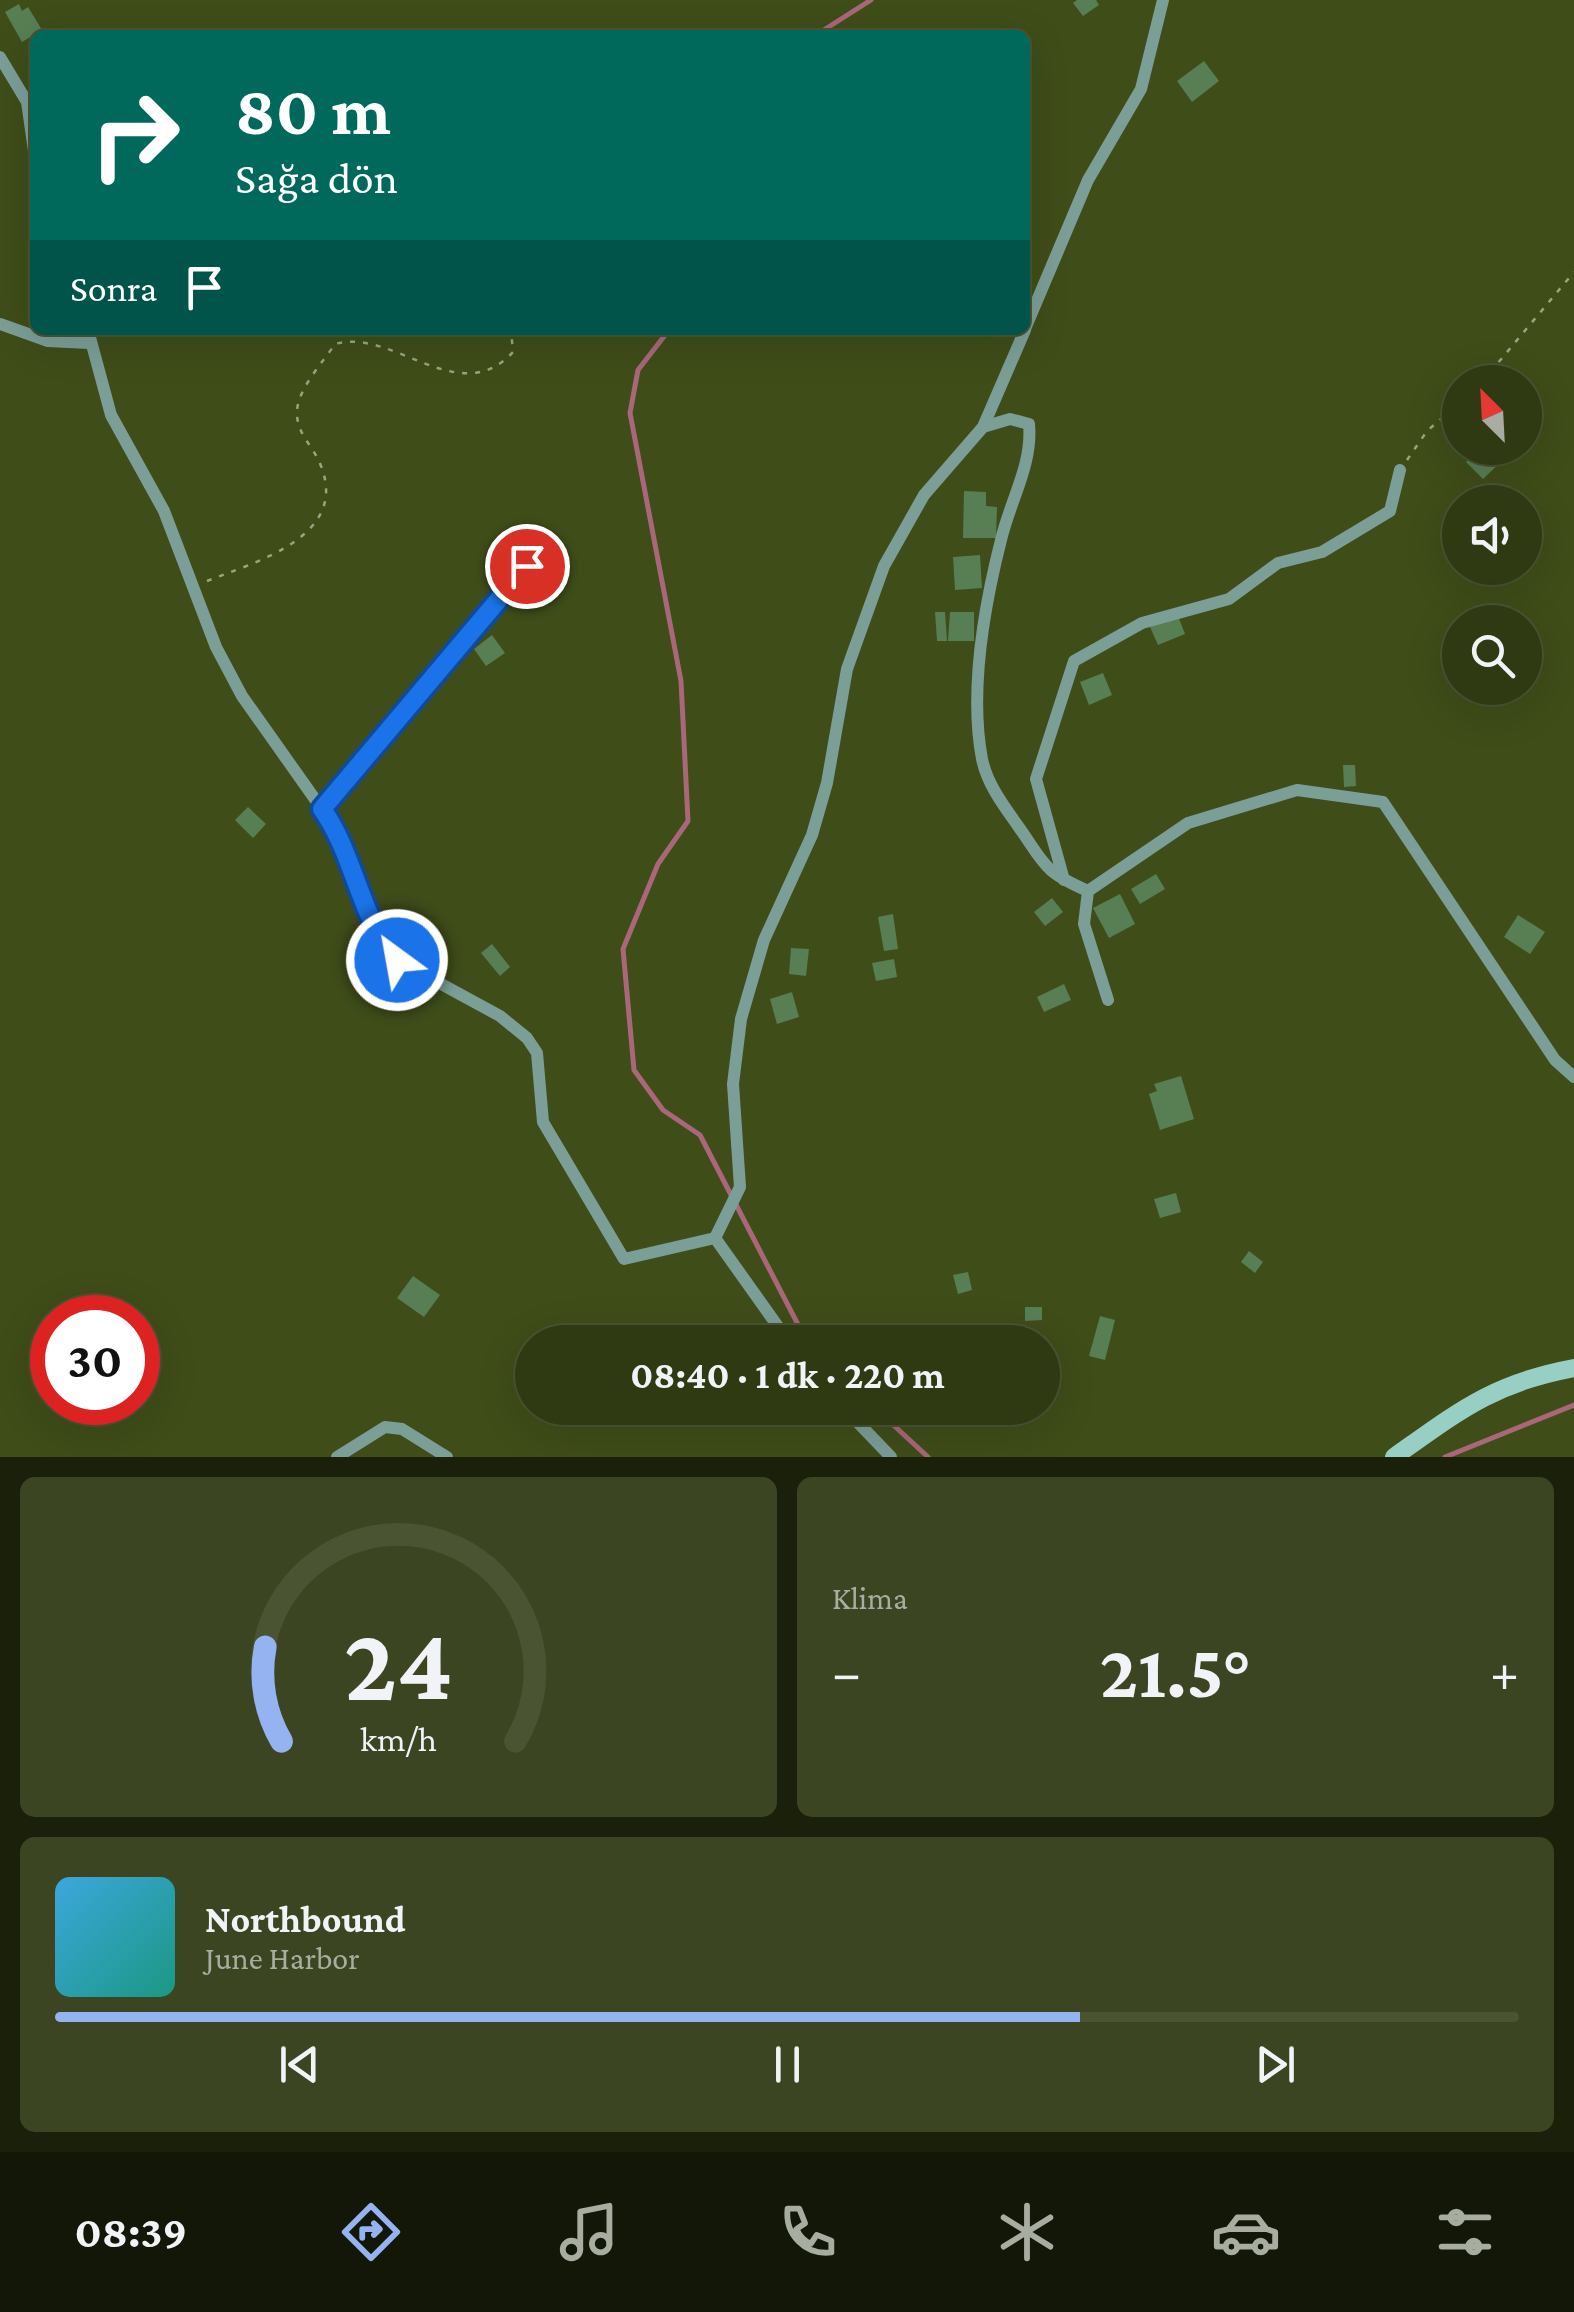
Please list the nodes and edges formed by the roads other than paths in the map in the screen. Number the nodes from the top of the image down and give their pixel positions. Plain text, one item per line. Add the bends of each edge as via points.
1 (1163, 0) edge
2 (0, 57) edge
3 (30, 123) edge
4 (1030, 317) edge
5 (0, 324) edge
6 (30, 335) edge
7 (31, 335) edge
8 (1022, 335) edge
9 (88, 336) edge
10 (983, 427) junction
11 (1400, 470) road end
12 (527, 566) dead end
13 (322, 809) junction
14 (1064, 880) junction
15 (1088, 890) junction
16 (1108, 1000) dead end
17 (1574, 1077) edge
18 (715, 1238) junction
19 (776, 1325) edge
20 (1574, 1368) edge
21 (860, 1425) edge
22 (337, 1457) edge
23 (448, 1457) edge
24 (890, 1457) edge
25 (1394, 1457) edge

1 - 4 street via 1141,89 1088,180
2 - 3 street via 27,102
5 - 6 street
7 - 9 street via 48,341
8 - 10 street
9 - 13 street via 111,415 164,512 216,648
10 - 14 street via 1010,419 1029,424 1031,451 988,599 979,708 983,761 1002,804 1049,874
10 - 18 street via 924,496 884,566 847,669 812,835 764,940 741,1019 732,1084 738,1190
11 - 14 street via 1390,511 1322,552 1278,563 1229,599 1142,622 1074,661 1036,780
12 - 13 street
13 - 18 street via 378,939 397,960 500,1016 537,1052 543,1122 624,1259
14 - 15 street
15 - 16 street via 1084,924
15 - 17 street via 1188,823 1297,790 1384,802 1555,1060
18 - 19 street
20 - 25 main road via 1474,1399
21 - 24 street
22 - 23 street via 385,1427 402,1429

